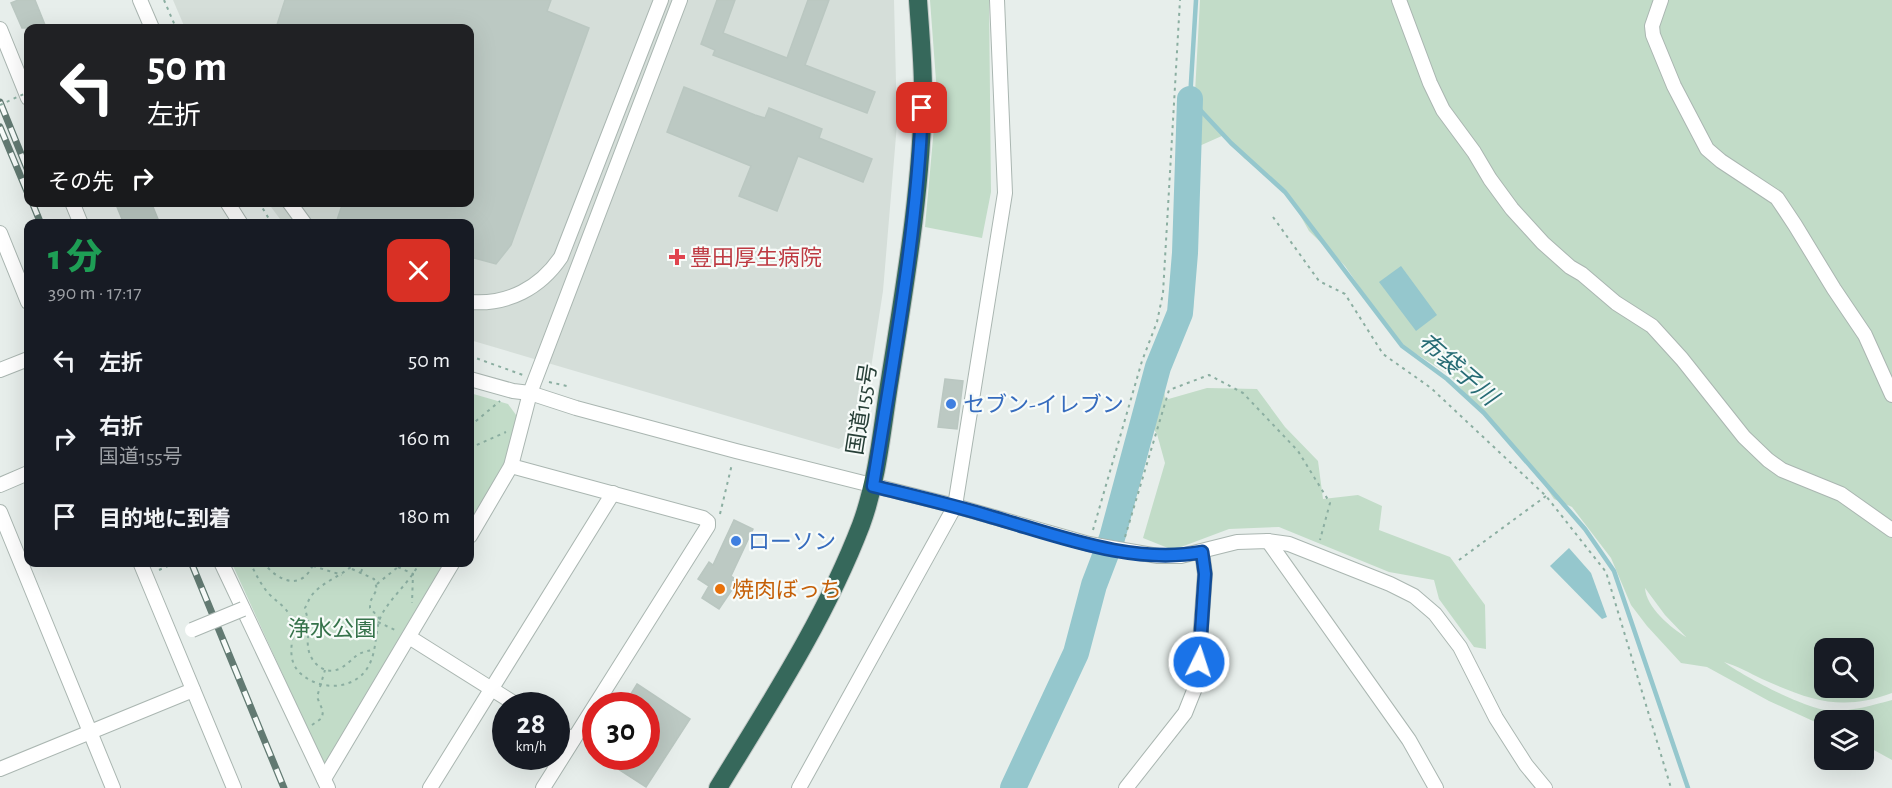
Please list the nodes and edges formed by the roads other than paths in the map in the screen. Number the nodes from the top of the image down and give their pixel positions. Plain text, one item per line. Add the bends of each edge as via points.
1 (140, 0) edge
2 (661, 0) edge
3 (680, 0) edge
4 (918, 0) edge
5 (997, 0) edge
6 (1399, 0) edge
7 (1661, 0) edge
8 (150, 24) edge
9 (0, 29) edge
10 (24, 89) edge
11 (0, 233) edge
12 (24, 292) edge
13 (474, 302) edge
14 (24, 361) edge
15 (0, 370) edge
16 (474, 380) edge
17 (533, 386) junction
18 (1892, 395) edge
19 (511, 466) junction
20 (24, 475) edge
21 (0, 485) edge
22 (873, 486) junction
23 (613, 494) junction
24 (955, 506) junction
25 (0, 512) edge
26 (474, 529) edge
27 (1892, 530) edge
28 (1268, 541) junction
29 (1202, 552) junction
30 (142, 567) edge
31 (223, 567) edge
32 (450, 567) edge
33 (243, 609) junction
34 (409, 637) junction
35 (172, 638) junction
36 (490, 688) junction
37 (193, 690) junction
38 (496, 692) edge
39 (90, 731) junction
40 (570, 738) edge
41 (573, 740) junction
42 (0, 769) edge
43 (326, 784) edge
44 (113, 788) edge
45 (234, 788) edge
46 (430, 788) edge
47 (543, 788) edge
48 (718, 788) edge
49 (799, 788) edge
50 (1126, 788) edge
51 (1436, 788) edge
52 (1545, 788) edge

1 - 8 street
2 - 13 street via 561,257 546,277 528,290 507,299
3 - 17 street
4 - 22 highway, 国道155号 via 923,89 920,163
5 - 24 street via 1005,193
6 - 27 street via 1443,110 1512,209 1543,243 1616,303 1652,326 1744,437 1768,460 1782,470 1842,494
7 - 18 street via 1653,35 1707,149 1777,198 1865,335
9 - 10 street
11 - 12 street
14 - 15 street
16 - 17 street via 513,390
17 - 19 street
17 - 22 street via 576,408
19 - 23 street
19 - 26 street
20 - 21 street
22 - 24 street
22 - 48 highway, 国道155号 via 842,570 786,679
23 - 36 street
23 - 41 street via 703,518 708,522 707,530
24 - 29 street via 1121,550 1158,556
24 - 49 street
25 - 39 street
28 - 29 street via 1237,542
28 - 51 street via 1409,740
28 - 52 street via 1289,544 1390,584 1414,596 1435,614 1460,647 1508,737
29 - 50 street via 1205,574 1197,683 1185,713
30 - 35 street
31 - 33 street
32 - 34 street
33 - 35 street, bridge
33 - 43 street
34 - 36 street
34 - 43 street
35 - 37 street
36 - 38 street
36 - 46 street
37 - 39 street
37 - 45 street
39 - 42 street
39 - 44 street
40 - 41 street
41 - 47 street

